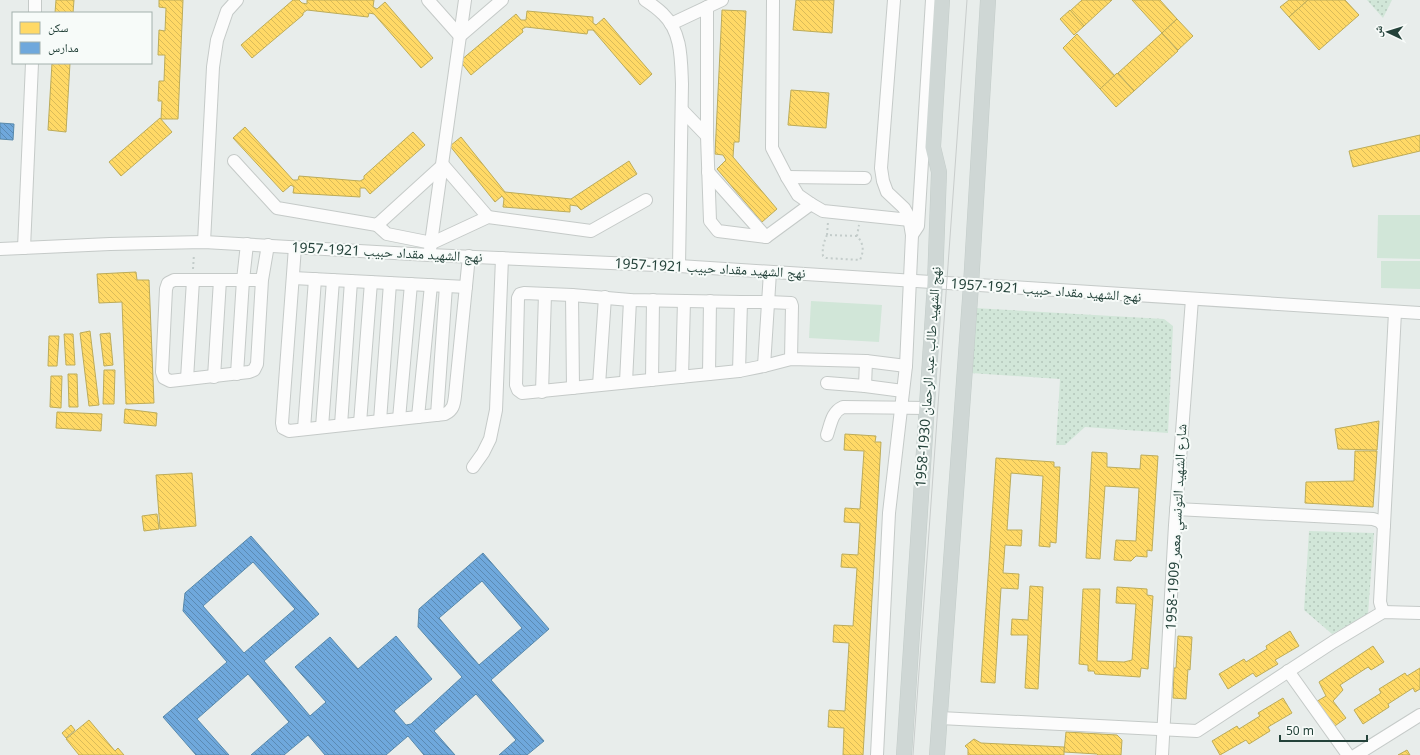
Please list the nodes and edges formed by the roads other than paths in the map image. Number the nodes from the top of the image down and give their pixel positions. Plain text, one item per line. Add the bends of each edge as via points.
1 (35, 0) edge
2 (237, 0) edge
3 (428, 0) edge
4 (465, 0) edge
5 (502, 0) edge
6 (646, 0) edge
7 (722, 0) edge
8 (773, 0) edge
9 (894, 0) edge
10 (932, 0) edge
11 (942, 0) edge
12 (988, 0) edge
13 (707, 7) junction
14 (35, 12) edge
15 (671, 24) junction
16 (460, 36) junction
17 (32, 64) edge
18 (682, 110) junction
19 (707, 136) junction
20 (234, 161) dead end
21 (443, 164) junction
22 (708, 172) junction
23 (787, 177) junction
24 (865, 178) dead end
25 (646, 200) dead end
26 (811, 204) junction
27 (488, 217) junction
28 (910, 220) junction
29 (377, 225) junction
30 (912, 235) junction
31 (766, 237) junction
32 (200, 242) junction
33 (247, 244) junction
34 (268, 245) junction
35 (295, 247) junction
36 (24, 248) junction
37 (0, 249) edge
38 (431, 249) junction
39 (469, 256) junction
40 (502, 258) junction
41 (679, 266) junction
42 (770, 272) junction
43 (293, 278) junction
44 (193, 280) junction
45 (220, 280) junction
46 (242, 280) junction
47 (262, 280) junction
48 (315, 280) junction
49 (333, 280) junction
50 (351, 281) junction
51 (910, 281) junction
52 (371, 282) junction
53 (390, 283) junction
54 (935, 283) junction
55 (411, 284) junction
56 (431, 285) junction
57 (971, 285) junction
58 (446, 286) junction
59 (466, 287) junction
60 (545, 294) junction
61 (572, 295) junction
62 (605, 297) junction
63 (1192, 299) junction
64 (630, 300) junction
65 (653, 300) junction
66 (684, 301) junction
67 (710, 301) junction
68 (741, 302) junction
69 (768, 302) junction
70 (1395, 312) junction
71 (1420, 313) edge
72 (791, 360) junction
73 (866, 361) junction
74 (764, 366) junction
75 (906, 366) junction
76 (739, 371) junction
77 (237, 374) junction
78 (709, 374) junction
79 (214, 377) junction
80 (682, 377) junction
81 (187, 379) junction
82 (652, 380) junction
83 (626, 382) junction
84 (828, 383) dead end
85 (599, 385) junction
86 (865, 386) junction
87 (572, 388) junction
88 (903, 391) junction
89 (542, 392) junction
90 (901, 407) junction
91 (927, 408) junction
92 (437, 415) junction
93 (418, 417) junction
94 (400, 419) junction
95 (380, 421) junction
96 (360, 423) junction
97 (341, 425) junction
98 (322, 428) junction
99 (304, 429) junction
100 (827, 435) dead end
101 (474, 467) dead end
102 (1176, 509) junction
103 (1384, 526) junction
104 (1383, 612) junction
105 (1420, 613) edge
106 (1288, 671) junction
107 (1420, 715) edge
108 (940, 718) junction
109 (1164, 729) junction
110 (877, 755) edge
111 (904, 755) edge
112 (937, 755) edge
113 (1162, 755) edge
114 (1348, 755) edge
115 (1356, 755) edge

1 - 14 street
2 - 32 street via 227,11 217,40 213,66
3 - 16 street
4 - 16 street
5 - 16 street
6 - 15 street
7 - 13 street
8 - 23 street via 772,148
9 - 28 street via 881,168 887,192 904,208
10 - 30 street via 918,226
11 - 54 main road, نهج الشهيد طالب عبد الرحمان 1930-1958 via 933,147 939,172
12 - 57 main road
13 - 15 street
13 - 19 street
15 - 18 street via 681,54
16 - 21 street
17 - 36 street
18 - 19 street
18 - 41 street
19 - 22 street
20 - 29 street via 277,208
21 - 27 street
21 - 29 street
21 - 38 street
22 - 31 street
22 - 31 street via 710,221 718,232
23 - 24 street
23 - 26 street via 798,195
25 - 27 street via 591,231
26 - 28 street via 823,211
26 - 31 street
27 - 38 street
28 - 30 street
29 - 38 street via 387,234
30 - 51 street
32 - 33 street, نهج الشهيد مقداد حبيب 1921-1957
32 - 36 street, نهج الشهيد مقداد حبيب 1921-1957
33 - 34 street, نهج الشهيد مقداد حبيب 1921-1957
33 - 46 street
34 - 35 street, نهج الشهيد مقداد حبيب 1921-1957
34 - 47 street
35 - 38 street, نهج الشهيد مقداد حبيب 1921-1957
35 - 43 street
36 - 37 street, نهج الشهيد مقداد حبيب 1921-1957
38 - 39 street, نهج الشهيد مقداد حبيب 1921-1957
39 - 40 street, نهج الشهيد مقداد حبيب 1921-1957
39 - 59 street
40 - 41 street, نهج الشهيد مقداد حبيب 1921-1957
40 - 101 street via 496,410 490,439
41 - 42 street, نهج الشهيد مقداد حبيب 1921-1957
42 - 51 street, نهج الشهيد مقداد حبيب 1921-1957
42 - 69 street
43 - 48 street
43 - 99 street via 282,423 283,428 289,431
44 - 45 street
44 - 81 street
44 - 81 street via 174,280 168,283 166,289 162,372 164,378 170,381
45 - 46 street
45 - 79 street
46 - 47 street
46 - 77 street
47 - 77 street via 257,364 254,370
48 - 49 street
48 - 99 street
49 - 50 street
49 - 98 street
50 - 52 street
50 - 97 street
51 - 54 street, نهج الشهيد مقداد حبيب 1921-1957
51 - 75 street
52 - 53 street
52 - 96 street
53 - 55 street
53 - 95 street
54 - 57 street, نهج الشهيد مقداد حبيب 1921-1957
54 - 91 main road, نهج الشهيد طالب عبد الرحمان 1930-1958
55 - 56 street
55 - 94 street
56 - 58 street
56 - 93 street
57 - 63 street, نهج الشهيد مقداد حبيب 1921-1957
57 - 108 main road
58 - 59 street
58 - 92 street
59 - 92 street via 454,405 451,411
60 - 61 street
60 - 89 street
60 - 89 street via 524,293 518,298 516,385 522,393
61 - 62 street
61 - 87 street
62 - 64 street
62 - 85 street
63 - 70 street, نهج الشهيد مقداد حبيب 1921-1957
63 - 102 street, شارع الشهيد التونسي معمر 1909-1958
64 - 65 street
64 - 83 street
65 - 66 street
65 - 82 street
66 - 67 street
66 - 80 street
67 - 68 street
67 - 78 street
68 - 69 street
68 - 76 street
69 - 72 street via 788,303 792,306
69 - 74 street
70 - 71 street, نهج الشهيد مقداد حبيب 1921-1957
70 - 103 street
72 - 73 street
72 - 74 street
73 - 75 street
73 - 86 street
74 - 76 street
75 - 88 street
76 - 78 street
77 - 79 street
78 - 80 street
79 - 81 street
80 - 82 street
82 - 83 street
83 - 85 street
84 - 86 street
85 - 87 street
86 - 88 street
87 - 89 street
88 - 90 street
90 - 91 street
90 - 100 street via 843,407 833,415
90 - 110 street via 889,513
91 - 111 main road, نهج الشهيد طالب عبد الرحمان 1930-1958
92 - 93 street
93 - 94 street
94 - 95 street
95 - 96 street
96 - 97 street
97 - 98 street
98 - 99 street
102 - 103 street via 1373,520
102 - 109 street, شارع الشهيد التونسي معمر 1909-1958
103 - 104 street via 1380,602
104 - 105 street
104 - 106 street
106 - 109 street via 1197,730
106 - 114 street
107 - 115 street
108 - 109 street
108 - 112 main road
109 - 113 street, شارع الشهيد التونسي معمر 1909-1958

